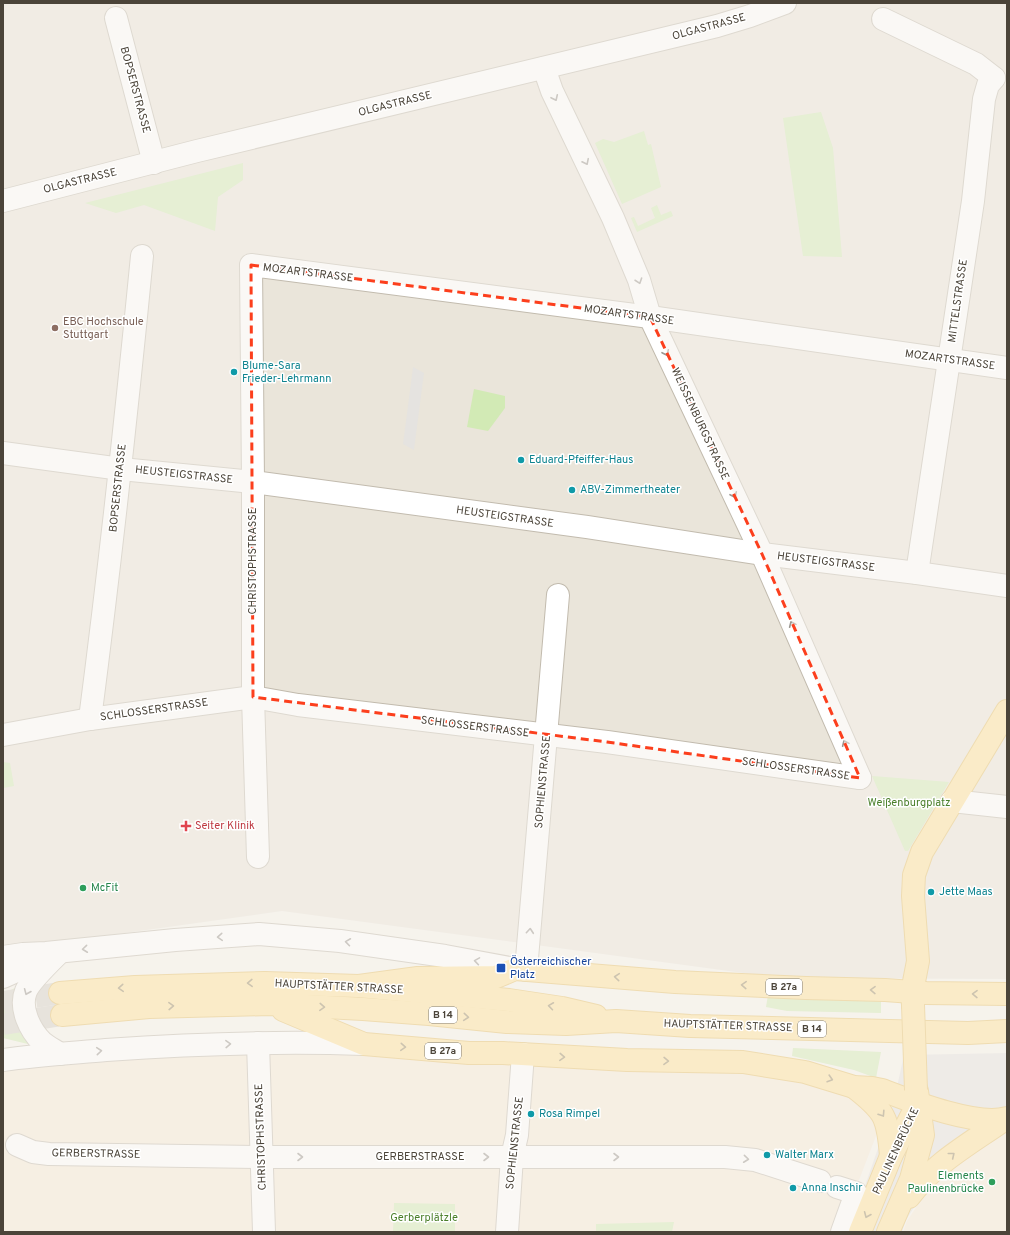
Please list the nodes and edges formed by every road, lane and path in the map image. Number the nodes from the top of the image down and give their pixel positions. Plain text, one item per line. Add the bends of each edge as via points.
1 (785, 3) edge
2 (116, 18) dead end
3 (883, 19) dead end
4 (544, 68) junction
5 (1000, 77) edge
6 (154, 163) junction
7 (3, 201) edge
8 (142, 256) dead end
9 (251, 265) joint
10 (650, 317) junction
11 (950, 360) junction
12 (1007, 368) edge
13 (3, 453) edge
14 (120, 469) junction
15 (253, 482) junction
16 (762, 554) junction
17 (917, 573) junction
18 (1007, 586) edge
19 (558, 595) dead end
20 (253, 697) junction
21 (1007, 711) edge
22 (90, 719) junction
23 (3, 735) edge
24 (547, 736) junction
25 (860, 778) joint
26 (952, 801) junction
27 (998, 806) edge
28 (258, 857) dead end
29 (60, 952) junction
30 (3, 957) edge
31 (918, 961) junction
32 (521, 969) junction
33 (3, 977) edge
34 (359, 986) junction
35 (60, 993) tunnel mouth
36 (947, 994) junction
37 (1006, 995) edge
38 (913, 999) junction
39 (269, 1004) junction
40 (62, 1015) tunnel mouth
41 (616, 1021) junction
42 (1007, 1031) edge
43 (258, 1042) junction
44 (364, 1044) junction
45 (3, 1047) edge
46 (60, 1054) junction
47 (523, 1054) junction
48 (29, 1058) junction
49 (3, 1060) edge
50 (854, 1087) junction
51 (917, 1096) junction
52 (1006, 1118) edge
53 (17, 1145) dead end
54 (261, 1157) junction
55 (512, 1157) junction
56 (888, 1164) junction
57 (916, 1180) junction
58 (264, 1232) edge
59 (507, 1232) edge
60 (842, 1232) edge
61 (860, 1232) edge
62 (888, 1232) edge

1 - 4 street, OLGASTRASSE via 718,26
2 - 6 street, BOPSERSTRASSE
3 - 5 street
4 - 6 street, OLGASTRASSE
4 -> 10 street, WEISSENBURGSTRASSE via 552,91 622,239 639,280
5 - 11 street, MITTELSTRASSE via 988,85 984,99
6 - 7 street, OLGASTRASSE
8 - 14 street, BOPSERSTRASSE
9 - 10 street, MOZARTSTRASSE
9 - 15 street, CHRISTOPHSTRASSE
10 - 11 street, MOZARTSTRASSE
10 -> 16 street, WEISSENBURGSTRASSE
11 - 12 street, MOZARTSTRASSE
11 - 17 street, MITTELSTRASSE
13 - 14 street, HEUSTEIGSTRASSE
14 - 15 street, HEUSTEIGSTRASSE
14 - 22 street, BOPSERSTRASSE
15 - 16 street, HEUSTEIGSTRASSE via 587,527
15 - 20 street, CHRISTOPHSTRASSE
16 - 17 street, HEUSTEIGSTRASSE
25 -> 16 street, WEISSENBURGSTRASSE
17 - 18 street, HEUSTEIGSTRASSE
19 - 24 street, SOPHIENSTRASSE
20 - 22 street, SCHLOSSERSTRASSE
20 - 24 street, SCHLOSSERSTRASSE via 298,705
20 - 28 street, CHRISTOPHSTRASSE
21 - 26 main road
22 - 23 street, SCHLOSSERSTRASSE
24 - 25 street, SCHLOSSERSTRASSE via 607,742
32 -> 24 street, SOPHIENSTRASSE
26 - 27 street
26 - 31 main road via 922,852 914,875
29 - 30 street
32 -> 29 street via 347,942 259,934
29 - 33 street
29 -> 46 street via 26,991 24,1005 26,1018 32,1029 42,1041
31 - 36 main road via 929,977
31 - 38 main road
32 - 34 main road, B 27a via 496,977 418,978
38 -> 32 main road, B 27a via 885,990 675,982
34 -> 35 main road, HAUPTSTÄTTER STRASSE / B 14 via 265,983 135,987
41 -> 34 main road, HAUPTSTÄTTER STRASSE / B 14 via 562,1008 517,1001
37 -> 36 main road, B 27a
36 - 38 main road, B 27a
38 - 51 main road, B 27a, bridge
40 -> 39 main road, HAUPTSTÄTTER STRASSE / B 14 via 149,1007
39 -> 41 main road, HAUPTSTÄTTER STRASSE / B 14 via 370,1009 506,1022 566,1024
39 - 44 main road, B 27a
41 - 42 main road, HAUPTSTÄTTER STRASSE / B 14 via 690,1026 968,1033
43 - 44 street
46 -> 43 street
43 - 54 street, CHRISTOPHSTRASSE
44 -> 47 main road, B 27a via 469,1053
45 - 48 street
46 - 48 street
47 -> 50 main road, B 27a via 627,1060 743,1062 805,1072
47 - 55 street, SOPHIENSTRASSE via 517,1135
48 - 49 street
50 - 51 main road
50 -> 56 main road, B 27a via 877,1106 885,1119 889,1132
51 - 52 main road via 952,1114 977,1118
51 - 56 main road, PAULINENBRÜCKE / B 27a
51 - 57 main road, PAULINENBRÜCKE / B 27a via 923,1135
57 -> 52 main road, B 27a
53 - 54 street, GERBERSTRASSE via 33,1152 48,1154
54 -> 55 street, GERBERSTRASSE
54 - 58 street, CHRISTOPHSTRASSE
55 - 59 street, SOPHIENSTRASSE
55 -> 60 street, GERBERSTRASSE via 725,1157 755,1160 838,1187
56 -> 61 main road, PAULINENBRÜCKE / B 27a
57 - 62 main road, B 27a

